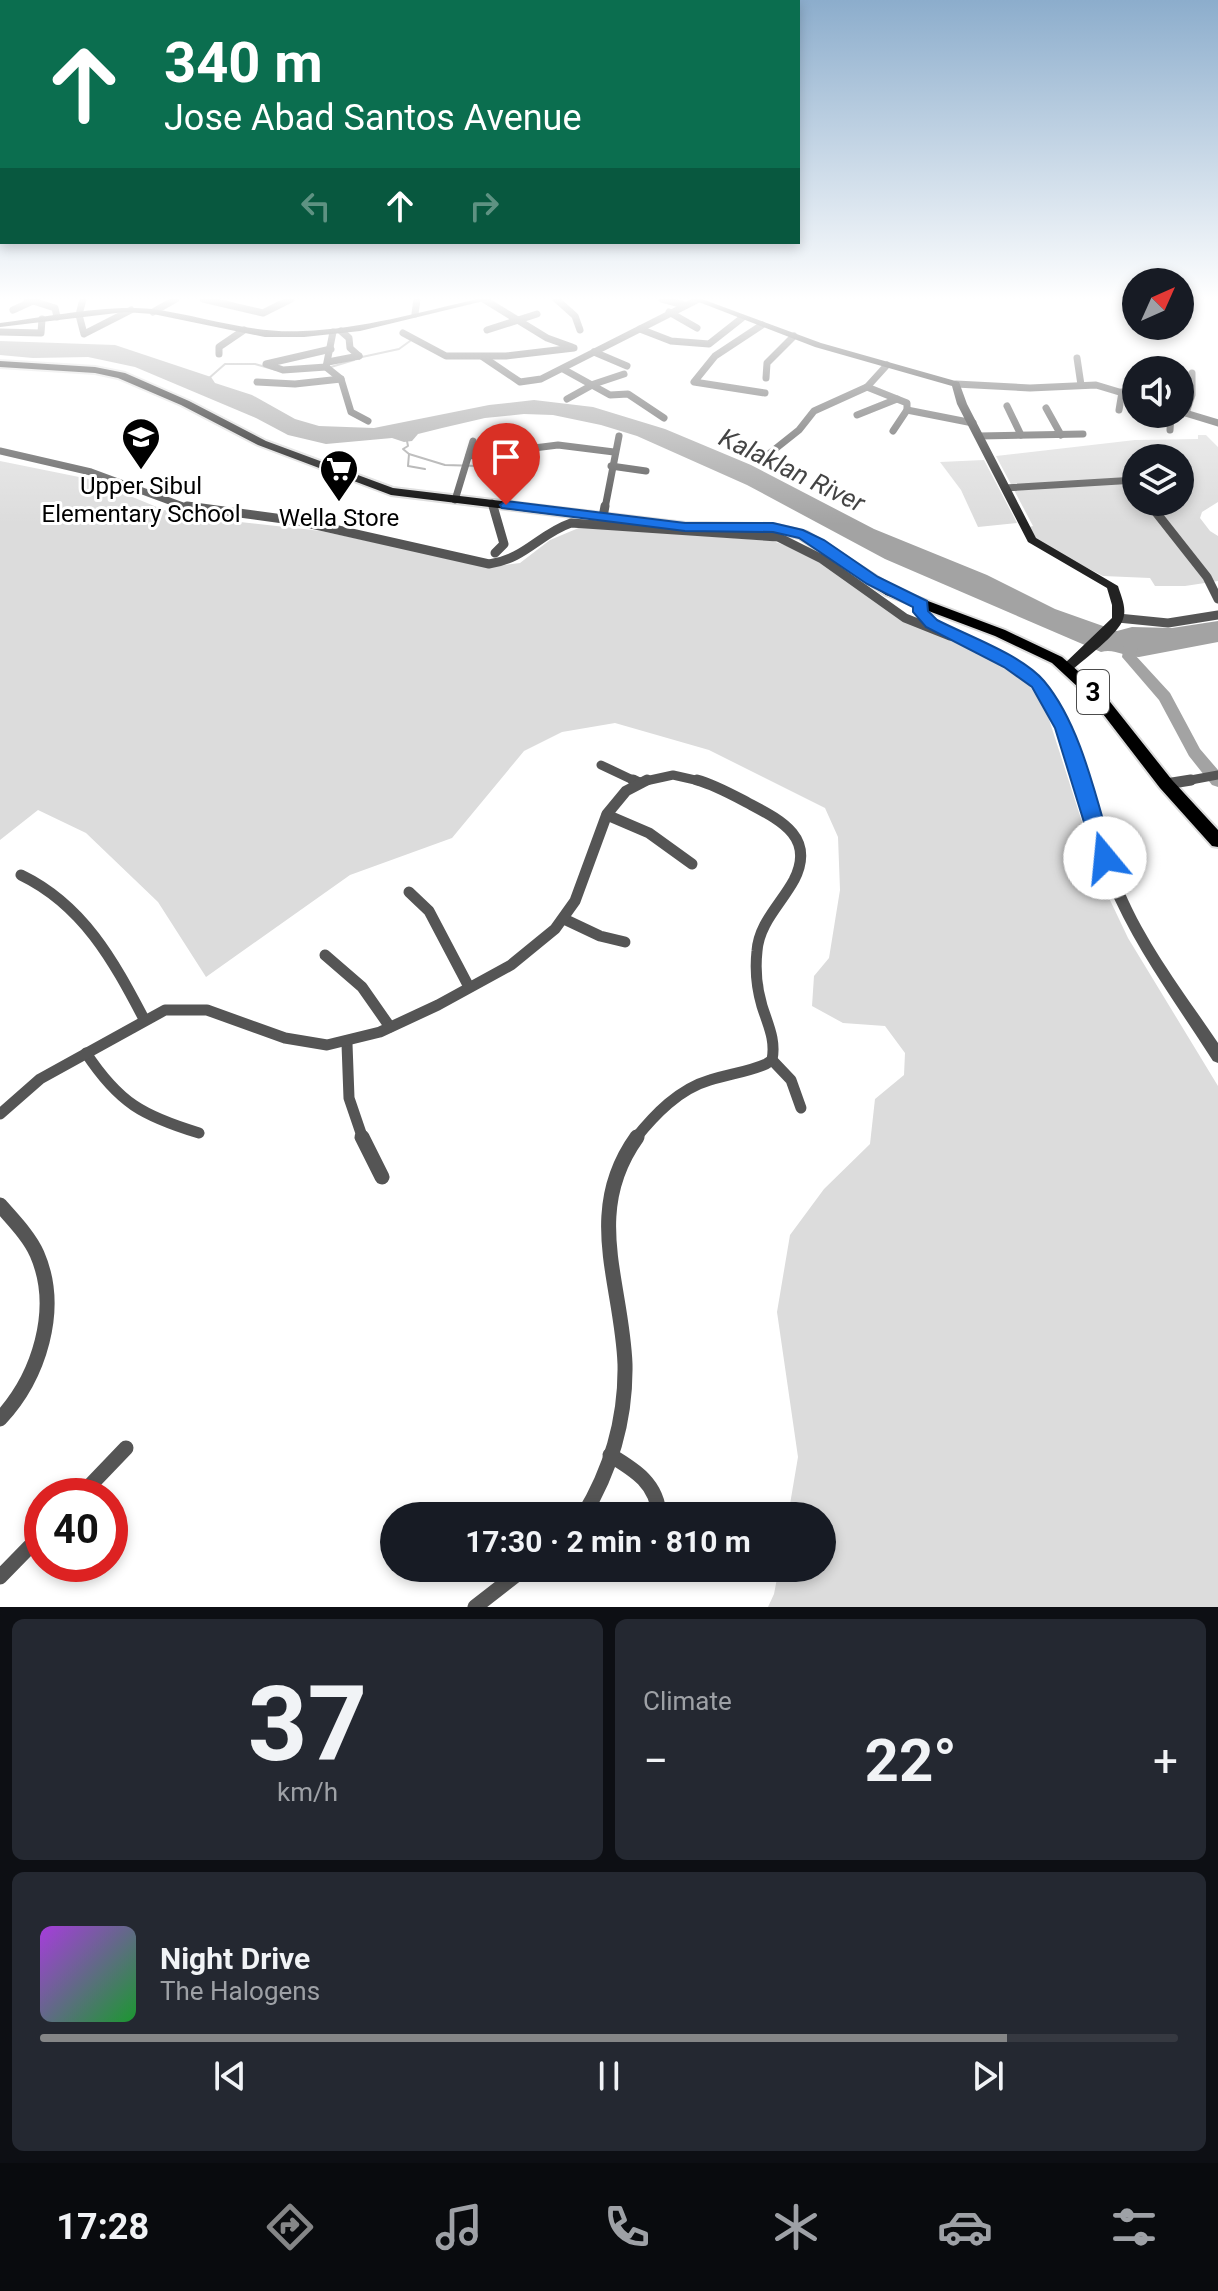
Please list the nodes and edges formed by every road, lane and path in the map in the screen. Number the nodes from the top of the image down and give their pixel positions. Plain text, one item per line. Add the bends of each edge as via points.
1 (112, 374) edge
2 (336, 374) edge
3 (508, 374) edge
4 (552, 374) edge
5 (573, 374) edge
6 (617, 374) edge
7 (698, 374) edge
8 (766, 374) edge
9 (879, 374) edge
10 (920, 374) edge
11 (1079, 374) edge
12 (766, 378) dead end
13 (341, 379) junction
14 (257, 382) dead end
15 (594, 384) junction
16 (956, 384) junction
17 (1081, 385) junction
18 (867, 387) junction
19 (1122, 392) joint
20 (765, 393) dead end
21 (567, 399) dead end
22 (897, 399) junction
23 (1007, 406) dead end
24 (1046, 408) dead end
25 (907, 410) junction
26 (1119, 410) dead end
27 (857, 415) dead end
28 (1194, 416) edge
29 (664, 418) dead end
30 (1205, 419) junction
31 (368, 421) dead end
32 (973, 423) junction
33 (1218, 423) edge
34 (893, 431) dead end
35 (1202, 431) dead end
36 (1083, 434) dead end
37 (1021, 435) junction
38 (1061, 435) junction
39 (619, 436) dead end
40 (979, 436) junction
41 (473, 441) dead end
42 (0, 451) edge
43 (614, 452) junction
44 (760, 461) dead end
45 (467, 464) junction
46 (611, 466) junction
47 (646, 471) dead end
48 (1122, 481) edge
49 (1005, 488) junction
50 (455, 500) junction
51 (492, 503) junction
52 (1158, 516) edge
53 (603, 517) junction
54 (495, 553) dead end
55 (1218, 599) edge
56 (921, 605) junction
57 (1218, 615) edge
58 (1115, 622) junction
59 (954, 635) junction
60 (1067, 668) junction
61 (601, 765) dead end
62 (1213, 776) edge
63 (639, 783) junction
64 (1166, 784) junction
65 (607, 815) junction
66 (1218, 841) edge
67 (692, 864) dead end
68 (21, 875) dead end
69 (409, 892) dead end
70 (564, 919) junction
71 (625, 942) dead end
72 (325, 955) dead end
73 (469, 987) junction
74 (144, 1019) junction
75 (390, 1027) junction
76 (347, 1044) junction
77 (86, 1053) junction
78 (1218, 1056) edge
79 (772, 1060) junction
80 (801, 1108) dead end
81 (0, 1114) edge
82 (199, 1133) dead end
83 (382, 1177) dead end
84 (0, 1205) edge
85 (0, 1419) edge
86 (126, 1448) dead end
87 (610, 1455) junction
88 (97, 1478) edge
89 (591, 1502) edge
90 (660, 1502) edge
91 (24, 1552) edge
92 (0, 1577) edge
93 (507, 1582) edge
94 (475, 1607) edge

1 - 50 highway, 3 via 353,479 391,491
2 - 13 street
3 - 4 street via 520,382
5 - 15 street
6 - 15 street
7 - 20 street via 694,382 707,387
8 - 12 street
9 - 18 street
10 - 16 main road
11 - 17 street
13 - 14 street
13 - 31 street via 351,412
15 - 21 street
15 - 29 street via 610,395 628,394
16 - 17 street
16 - 32 main road
17 - 19 street
18 - 22 street
18 - 44 street via 814,411
19 - 26 street
22 - 25 street via 907,403
22 - 27 street
23 - 37 street
24 - 38 street
25 - 32 street
25 - 34 street
28 - 30 street
30 - 33 street
30 - 35 street
32 - 40 main road
36 - 38 street
37 - 38 street
37 - 40 street
39 - 43 street
40 - 49 main road
41 - 45 street
42 - 59 street via 91,472 183,506 298,521 489,564 521,558 554,529 571,523 778,537 806,549 928,630
43 - 45 street via 558,445
43 - 46 street
45 - 50 street
46 - 47 street
46 - 53 street
48 - 49 street
49 - 58 main road via 1032,540 1112,586 1118,605
50 - 51 highway, 3
51 - 53 highway, 3
51 - 54 street via 504,544
52 - 55 street
53 - 56 highway, 3 via 685,527 787,529
56 - 59 street via 920,612 931,624
56 - 60 highway, 3 via 1024,643
57 - 58 street via 1196,621
58 - 60 main road
59 - 78 street via 1020,669 1053,705 1123,903
60 - 64 highway, 3 via 1105,706
61 - 63 street
62 - 64 street
63 - 65 street via 615,801
63 - 79 street via 699,778 779,820 798,841 795,876 757,945
64 - 66 highway, 3
65 - 67 street via 649,833
65 - 70 street
68 - 74 street via 44,883 91,928
69 - 73 street via 425,904
70 - 71 street
70 - 73 street via 531,953
72 - 75 street via 362,987
73 - 75 street
74 - 76 street via 165,1010 209,1009 305,1044
74 - 77 street
75 - 76 street
76 - 83 street via 347,1104
77 - 81 street via 24,1090
77 - 82 street via 116,1097 134,1111
79 - 80 street via 791,1080
79 - 87 street via 681,1093 634,1141 618,1166 606,1224 623,1343 624,1390
84 - 85 street via 38,1256 47,1299 32,1378
86 - 88 street
87 - 89 street
87 - 90 street via 650,1482
91 - 92 street
93 - 94 street

